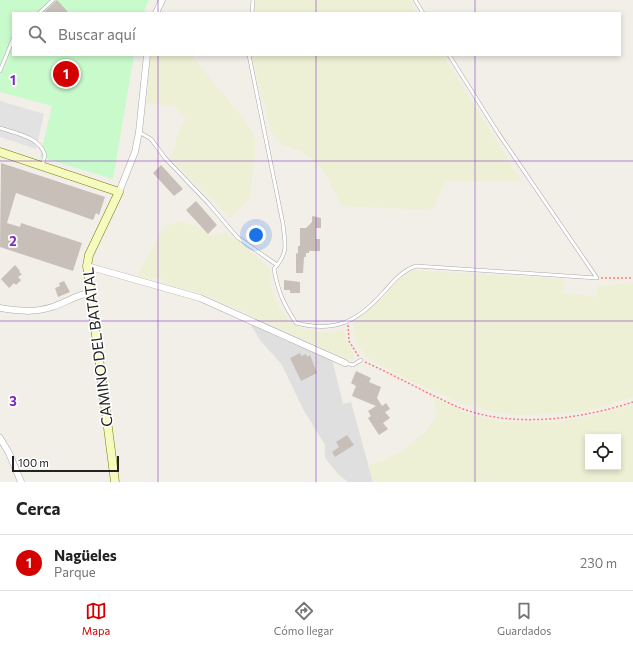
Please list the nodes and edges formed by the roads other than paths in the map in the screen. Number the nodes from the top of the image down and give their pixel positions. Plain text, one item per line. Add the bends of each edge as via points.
1 (53, 0) edge
2 (162, 0) edge
3 (253, 0) edge
4 (415, 0) edge
5 (39, 12) edge
6 (156, 12) edge
7 (252, 12) edge
8 (422, 12) edge
9 (12, 41) edge
10 (147, 56) edge
11 (249, 56) edge
12 (450, 56) edge
13 (0, 71) edge
14 (0, 128) edge
15 (139, 132) junction
16 (0, 152) edge
17 (42, 166) junction
18 (119, 192) junction
19 (277, 265) junction
20 (87, 266) junction
21 (90, 293) junction
22 (0, 308) edge
23 (361, 360) road end
24 (345, 363) joint
25 (0, 438) edge
26 (21, 482) edge
27 (115, 482) edge

1 - 5 lane
2 - 6 street
3 - 7 lane
4 - 8 lane
9 - 13 lane
10 - 15 street, CAMINO DEL BATATAL
11 - 19 lane via 283,224 285,249 283,259
12 - 19 lane via 498,133 598,278 416,266 399,275 377,300 347,322 329,327 312,327 296,322 284,304 274,269
14 - 17 lane via 30,138 39,144 45,155
15 - 18 street, CAMINO DEL BATATAL via 135,152
15 - 19 lane via 151,139 164,158 237,237
16 - 17 street
17 - 18 street
18 - 20 street, CAMINO DEL BATATAL via 89,255
20 - 21 street, CAMINO DEL BATATAL
20 - 24 street via 200,298
21 - 22 street via 81,294 41,310 28,312
21 - 27 street, CAMINO DEL BATATAL
23 - 24 lane via 353,365
25 - 26 street

